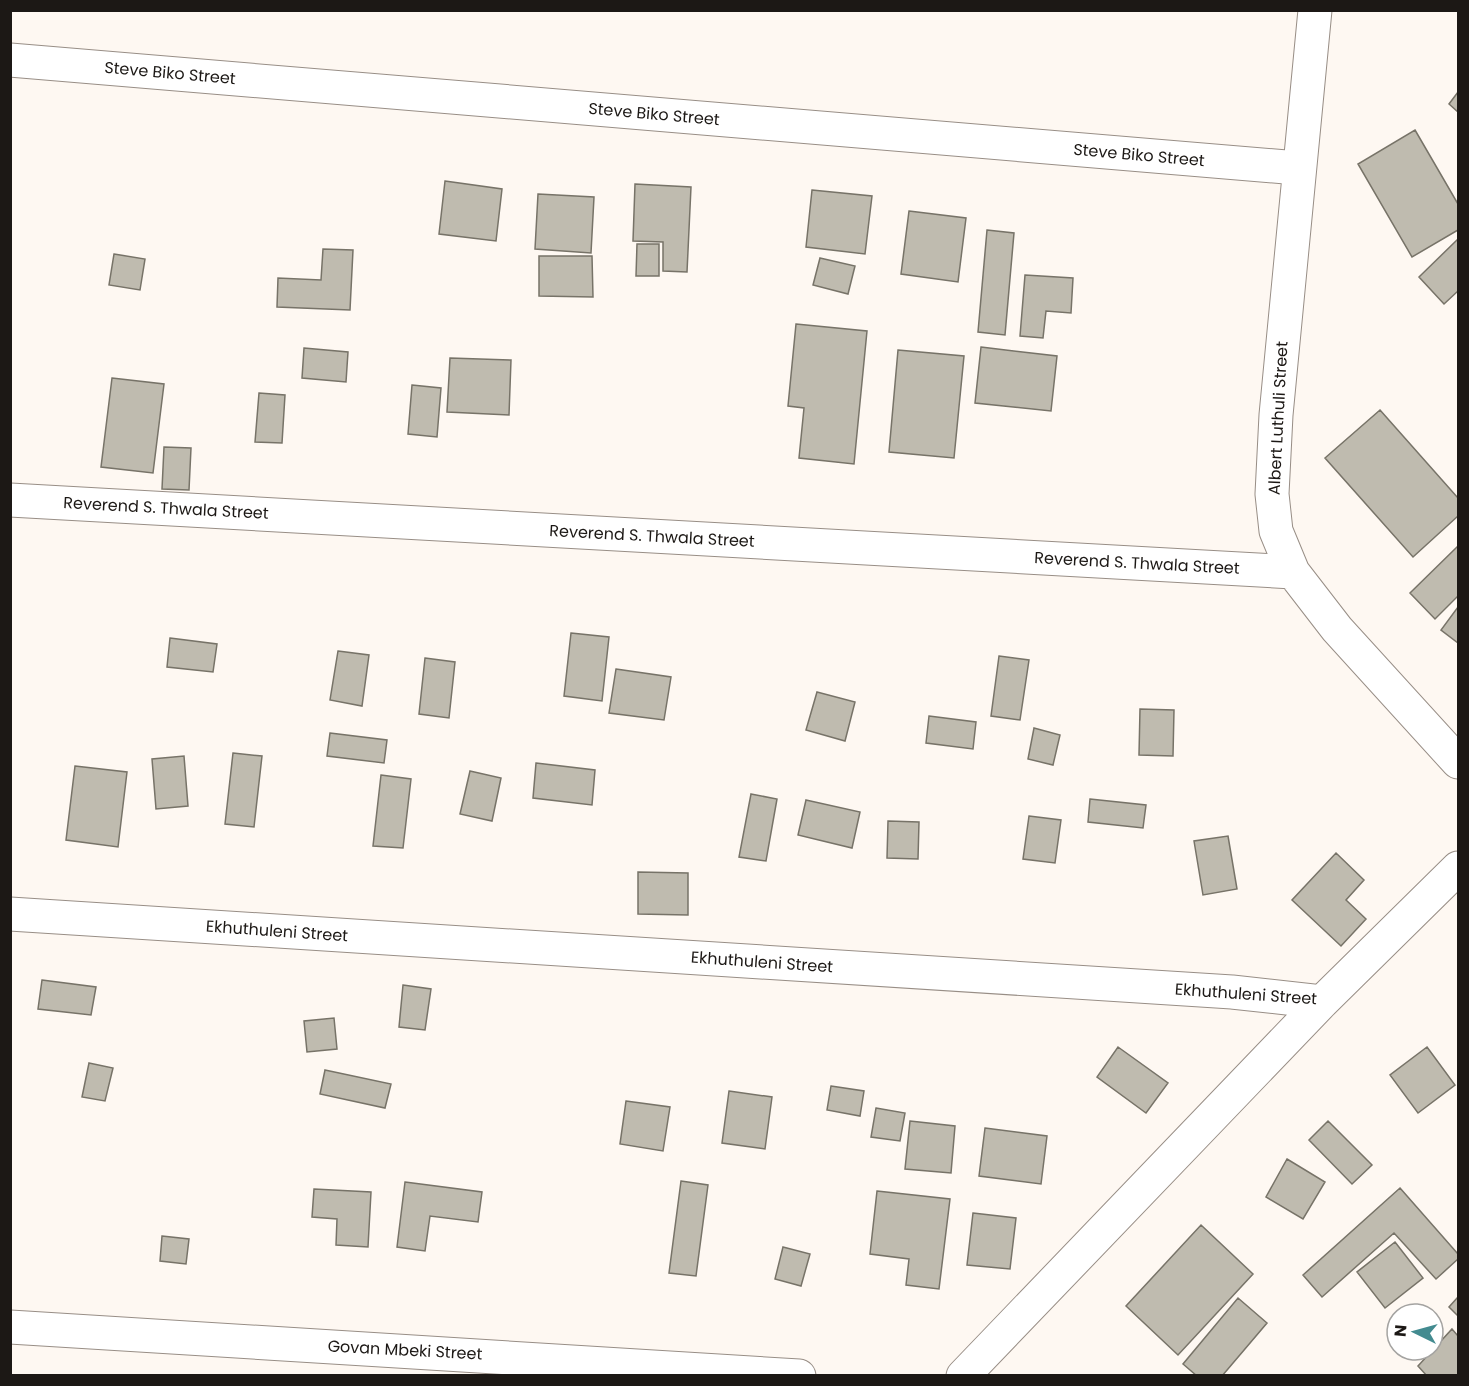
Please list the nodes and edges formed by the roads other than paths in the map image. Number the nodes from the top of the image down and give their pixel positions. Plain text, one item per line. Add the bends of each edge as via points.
1 (1315, 10) edge
2 (10, 60) edge
3 (1298, 168) junction
4 (10, 500) edge
5 (1293, 572) junction
6 (1458, 762) edge
7 (1458, 868) edge
8 (10, 914) edge
9 (1322, 1002) junction
10 (10, 1327) edge
11 (557, 1367) edge
12 (799, 1376) edge
13 (963, 1376) edge

1 - 3 street, Albert Luthuli Street
2 - 3 street, Steve Biko Street
3 - 5 street, Albert Luthuli Street via 1272,494 1276,531
4 - 5 street, Reverend S. Thwala Street
5 - 6 street, Albert Luthuli Street via 1337,629
7 - 9 street, Ekhuthuleni Street
8 - 9 street, Ekhuthuleni Street via 1232,992
9 - 13 street
10 - 11 street, Govan Mbeki Street
11 - 12 street, Govan Mbeki Street

